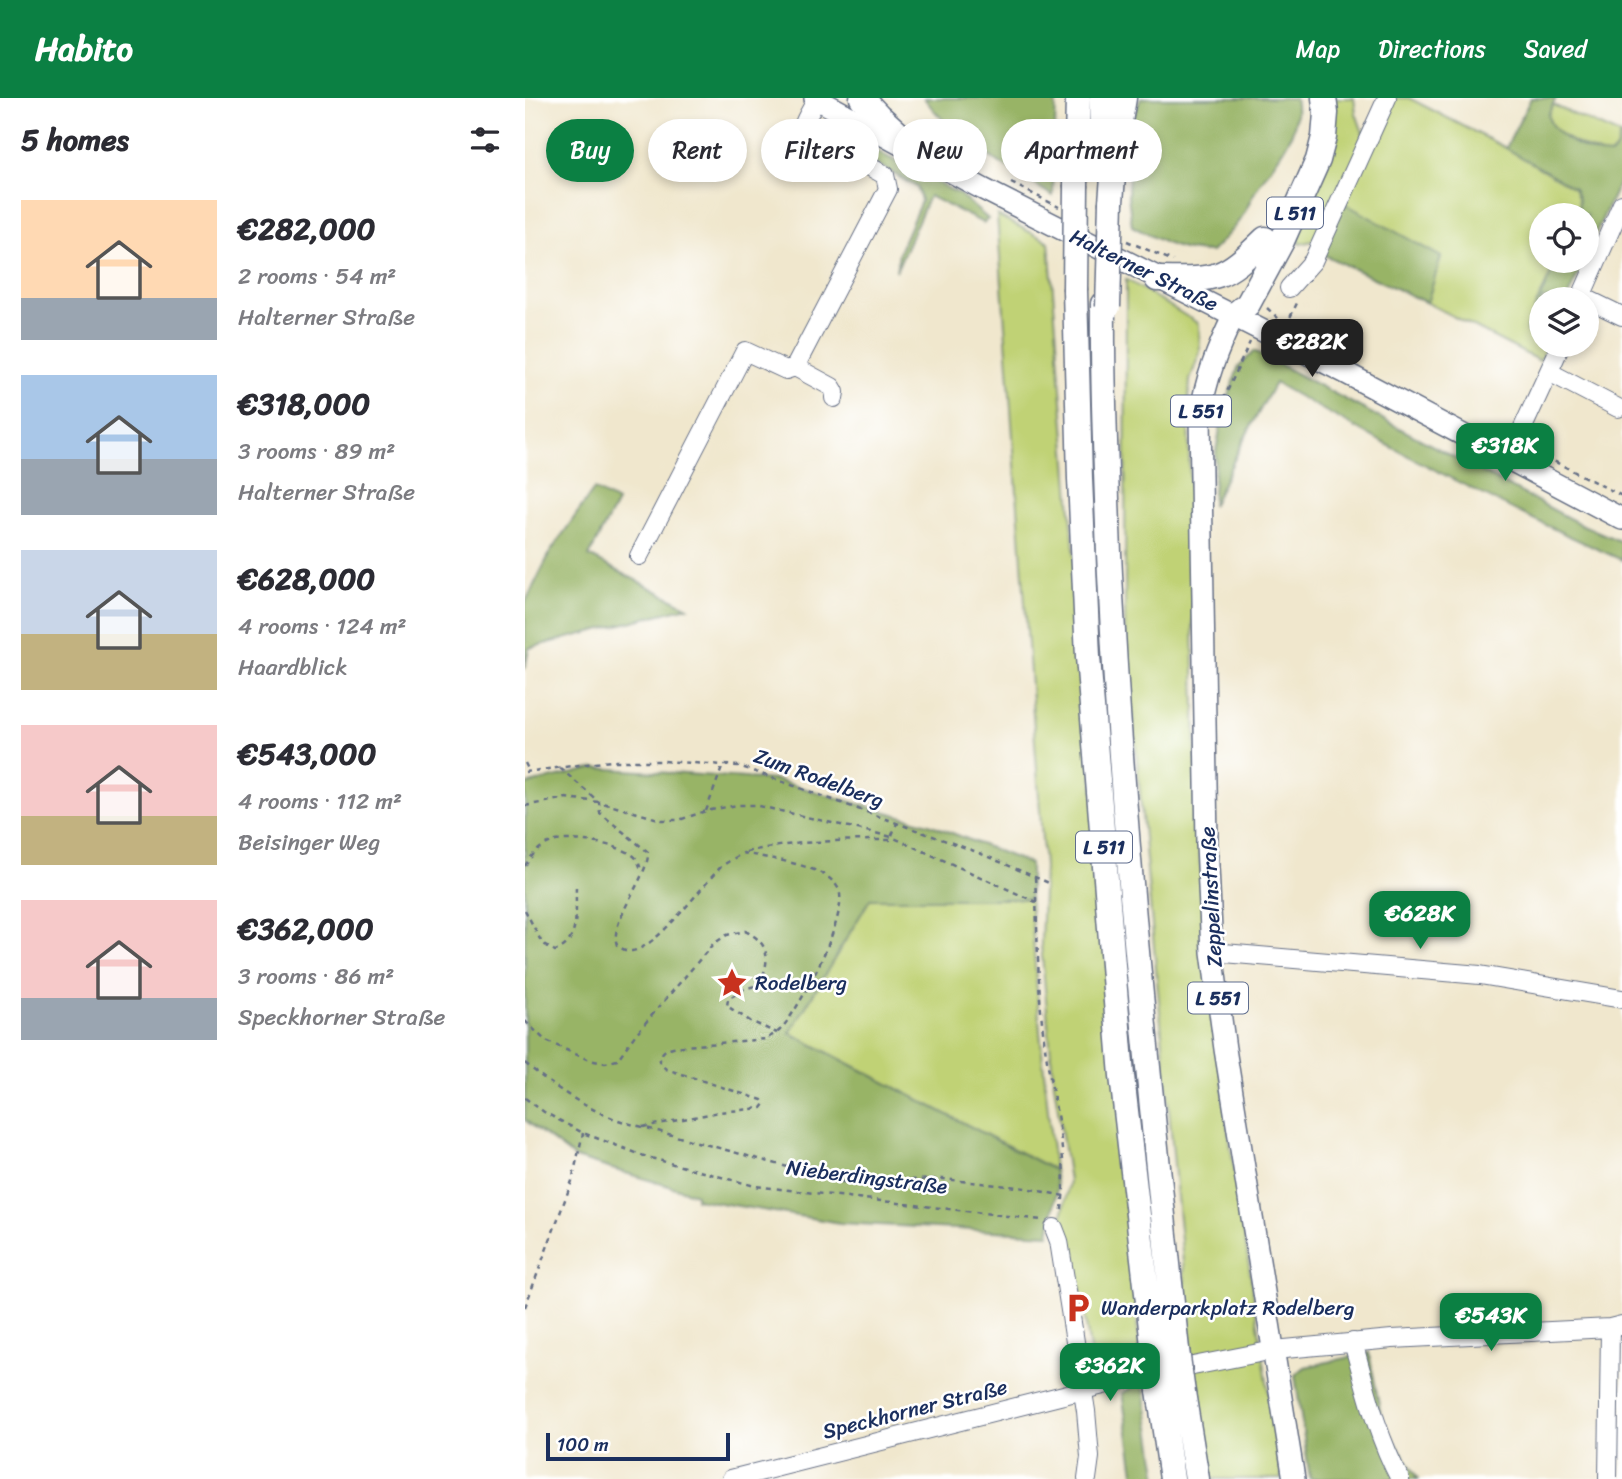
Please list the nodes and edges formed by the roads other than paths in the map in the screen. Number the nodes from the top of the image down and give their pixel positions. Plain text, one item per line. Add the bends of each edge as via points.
1 (817, 98) edge
2 (862, 98) edge
3 (1079, 98) edge
4 (1102, 98) edge
5 (1124, 98) edge
6 (1311, 98) edge
7 (1324, 98) edge
8 (1387, 98) edge
9 (893, 129) edge
10 (893, 140) edge
11 (971, 182) edge
12 (1106, 200) junction
13 (1622, 204) edge
14 (1265, 239) junction
15 (1157, 279) junction
16 (1586, 287) edge
17 (1290, 289) road end
18 (1599, 306) edge
19 (1234, 315) junction
20 (1622, 316) edge
21 (1556, 357) edge
22 (795, 367) junction
23 (1549, 372) junction
24 (834, 398) dead end
25 (1618, 408) dead end
26 (1508, 460) junction
27 (1622, 519) edge
28 (639, 556) dead end
29 (1212, 952) junction
30 (1622, 999) edge
31 (1054, 1228) road end
32 (1616, 1327) edge
33 (1353, 1342) junction
34 (1274, 1350) junction
35 (1166, 1352) junction
36 (1170, 1388) junction
37 (1082, 1390) junction
38 (731, 1479) edge
39 (1087, 1479) edge
40 (1172, 1479) edge
41 (1197, 1479) edge
42 (1294, 1479) edge
43 (1400, 1479) edge
44 (1608, 1479) edge

1 - 10 main road, Halterner Straße
1 - 22 street via 801,129 803,148 817,156 857,161 885,175 888,189
2 - 9 highway
3 - 35 highway, L 511, bridge via 1075,290 1088,657 1122,1076
4 - 12 highway, L 511
5 - 12 highway, L 511
6 - 14 highway, L 511 via 1310,140
7 - 19 highway, L 511 via 1325,125 1318,160 1282,242 1248,304
8 - 17 street via 1313,261
11 - 15 main road, Halterner Straße
12 - 35 highway, L 511 via 1104,422 1109,560
13 - 16 street
14 - 15 highway, L 511 via 1220,276
14 - 19 highway, L 511 via 1236,297
15 - 19 main road, Halterner Straße
18 - 20 street
19 - 26 main road, Halterner Straße
19 - 29 main road, Zeppelinstraße / L 551 via 1215,355 1200,416
21 - 23 street
22 - 24 street via 832,387
22 - 28 street via 786,370 745,351
23 - 25 street
23 - 26 street
26 - 27 main road, Halterner Straße
29 - 30 street via 1480,975
29 - 34 main road, Zeppelinstraße / L 551
31 - 37 street
32 - 33 street, Speckhorner Straße
32 - 44 street
33 - 34 street, Speckhorner Straße
33 - 43 street via 1375,1424
34 - 37 street, Speckhorner Straße
34 - 42 main road, Zeppelinstraße / L 551
35 - 36 highway, L 511, bridge
36 - 40 highway, L 511
36 - 41 highway, L 511
37 - 38 street, Speckhorner Straße
37 - 39 street via 1090,1457

